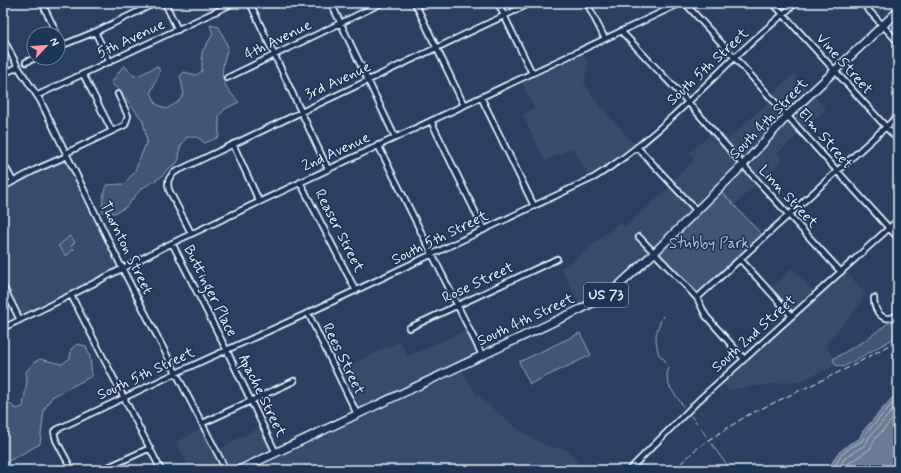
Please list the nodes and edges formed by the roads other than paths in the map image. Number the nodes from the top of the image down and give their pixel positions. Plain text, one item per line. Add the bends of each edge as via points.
1 (42, 3) edge
2 (156, 3) edge
3 (165, 3) edge
4 (234, 3) edge
5 (250, 3) edge
6 (331, 3) edge
7 (382, 3) edge
8 (415, 3) edge
9 (498, 3) edge
10 (531, 3) edge
11 (587, 3) edge
12 (681, 3) edge
13 (685, 3) edge
14 (773, 3) edge
15 (796, 3) edge
16 (862, 3) edge
17 (898, 11) edge
18 (783, 14) junction
19 (504, 16) junction
20 (340, 23) junction
21 (53, 26) edge
22 (883, 26) junction
23 (178, 30) junction
24 (622, 31) junction
25 (96, 32) junction
26 (3, 38) edge
27 (605, 39) junction
28 (898, 42) edge
29 (66, 44) edge
30 (436, 48) junction
31 (274, 55) junction
32 (734, 58) junction
33 (110, 62) junction
34 (18, 67) junction
35 (835, 71) junction
36 (532, 73) junction
37 (3, 74) edge
38 (83, 74) junction
39 (227, 78) dead end
40 (367, 80) junction
41 (118, 94) dead end
42 (38, 95) junction
43 (481, 97) junction
44 (688, 102) junction
45 (464, 105) junction
46 (301, 112) junction
47 (788, 115) junction
48 (898, 116) edge
49 (431, 121) junction
50 (886, 127) junction
51 (112, 131) junction
52 (395, 137) junction
53 (898, 140) edge
54 (233, 144) junction
55 (378, 145) junction
56 (637, 147) junction
57 (67, 154) junction
58 (3, 163) edge
59 (743, 165) junction
60 (328, 169) junction
61 (837, 172) junction
62 (13, 182) junction
63 (300, 182) junction
64 (3, 187) edge
65 (259, 201) junction
66 (534, 206) junction
67 (697, 210) junction
68 (788, 215) junction
69 (898, 220) edge
70 (889, 228) junction
71 (484, 230) junction
72 (191, 234) junction
73 (639, 237) dead end
74 (898, 238) edge
75 (172, 243) junction
76 (654, 253) junction
77 (432, 255) junction
78 (740, 259) junction
79 (557, 260) dead end
80 (122, 268) junction
81 (841, 272) junction
82 (3, 286) edge
83 (356, 291) junction
84 (71, 295) junction
85 (696, 298) junction
86 (874, 298) dead end
87 (458, 306) junction
88 (308, 313) junction
89 (898, 314) edge
90 (792, 316) junction
91 (20, 320) junction
92 (3, 328) edge
93 (409, 328) dead end
94 (227, 351) junction
95 (482, 355) junction
96 (744, 359) junction
97 (176, 373) junction
98 (294, 381) dead end
99 (123, 398) junction
100 (251, 401) junction
101 (357, 414) junction
102 (203, 423) junction
103 (150, 448) junction
104 (276, 453) junction
105 (72, 470) edge
106 (102, 470) edge
107 (161, 470) edge
108 (226, 470) edge
109 (239, 470) edge
110 (629, 470) edge

1 - 21 street
2 - 25 street
3 - 23 street
4 - 23 street, 5th Avenue
5 - 31 street
6 - 20 street
7 - 20 street, 4th Avenue
8 - 30 street
9 - 19 street
10 - 19 street, 3rd Avenue
11 - 27 street
12 - 24 street, 2nd Avenue
13 - 32 street, Elm Street
14 - 18 street, Vine Street
15 - 18 street, South 5th Street
16 - 22 street
17 - 22 highway, South 4th Street / US 73
18 - 32 street, South 5th Street
18 - 35 street, Vine Street
19 - 30 street, 3rd Avenue
19 - 36 street
20 - 31 street, 4th Avenue
20 - 40 street
22 - 28 street
22 - 35 highway, South 4th Street / US 73
23 - 33 street, 5th Avenue
24 - 27 street, 2nd Avenue
24 - 44 street, Linn Street
25 - 29 street
25 - 33 street
26 - 34 street, Thornton Street
27 - 36 street, 2nd Avenue
30 - 40 street, 3rd Avenue
30 - 45 street
31 - 39 street, 4th Avenue
31 - 46 street
32 - 44 street, South 5th Street
32 - 47 street, Elm Street
33 - 38 street, 5th Avenue
34 - 37 street
34 - 42 street, Thornton Street
35 - 47 highway, South 4th Street / US 73
35 - 50 street, Vine Street
36 - 43 street, 2nd Avenue
38 - 42 street, 5th Avenue
38 - 51 street
40 - 46 street, 3rd Avenue
40 - 52 street
41 - 51 street via 128,116 125,125
42 - 57 street, Thornton Street
43 - 45 street, 2nd Avenue
43 - 66 street
44 - 56 street, South 5th Street
44 - 59 street, Linn Street
45 - 49 street, 2nd Avenue
46 - 54 street, 3rd Avenue
46 - 60 street
47 - 59 highway, South 4th Street / US 73
47 - 61 street, Elm Street
48 - 50 street
49 - 52 street, 2nd Avenue
49 - 71 street
50 - 53 street, Vine Street
50 - 61 street
51 - 57 street
52 - 55 street, 2nd Avenue
54 - 65 street
54 - 72 street, 3rd Avenue via 169,177 169,190
55 - 60 street, 2nd Avenue
55 - 77 street
56 - 66 street, South 5th Street via 595,177
56 - 67 street
57 - 62 street
57 - 80 street, Thornton Street
58 - 62 street
59 - 67 highway, South 4th Street / US 73
59 - 68 street, Linn Street
60 - 63 street, 2nd Avenue
61 - 68 street
61 - 70 street, Elm Street
62 - 64 street
63 - 65 street, 2nd Avenue
63 - 83 street, Reaser Street
65 - 72 street, 2nd Avenue
66 - 71 street, South 5th Street
67 - 76 highway, South 4th Street / US 73
68 - 78 street
68 - 81 street, Linn Street
69 - 70 street, South 2nd Street
70 - 74 street, Elm Street
70 - 81 street, South 2nd Street
71 - 77 street, South 5th Street
72 - 75 street, 2nd Avenue
73 - 76 street
75 - 80 street, 2nd Avenue
75 - 94 street, Buttinger Place
76 - 85 street
76 - 95 highway, South 4th Street / US 73 via 627,279 603,297
77 - 83 street, South 5th Street
77 - 87 street
78 - 85 street
78 - 90 street
79 - 87 street, Rose Street
80 - 84 street, 2nd Avenue
80 - 97 street, Thornton Street
81 - 90 street, South 2nd Street
82 - 91 street
83 - 88 street, South 5th Street
84 - 91 street, 2nd Avenue
84 - 99 street
85 - 96 street via 706,316
86 - 89 street via 876,310 884,318 893,318
87 - 93 street, Rose Street
87 - 95 street
88 - 94 street, South 5th Street
88 - 101 street, Rees Street
90 - 96 street, South 2nd Street
91 - 92 street, 2nd Avenue
94 - 97 street, South 5th Street
94 - 100 street, Apache Street
95 - 101 highway, South 4th Street / US 73
96 - 110 street, South 2nd Street
97 - 99 street, South 5th Street
97 - 102 street, Thornton Street
98 - 100 street
99 - 103 street
99 - 105 street, South 5th Street via 54,432
100 - 102 street
100 - 104 street, Apache Street
101 - 104 highway, South 4th Street / US 73
102 - 108 street, Thornton Street
103 - 106 street
103 - 107 street
104 - 109 highway, South 4th Street / US 73

